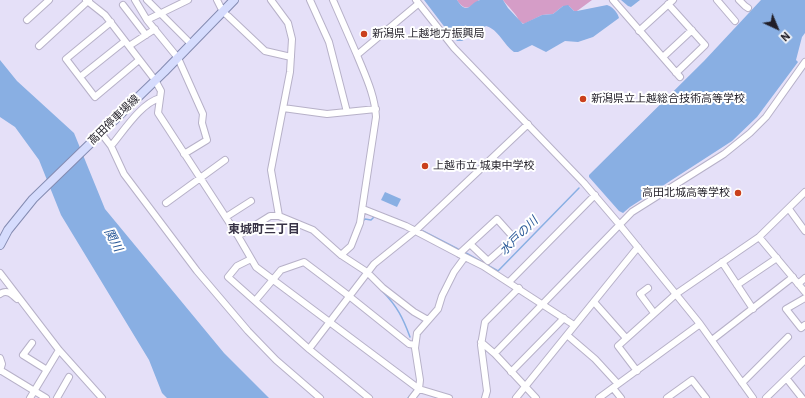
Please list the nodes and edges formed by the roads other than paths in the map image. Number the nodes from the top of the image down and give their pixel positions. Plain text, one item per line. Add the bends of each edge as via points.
1 (49, 0) edge
2 (88, 0) edge
3 (135, 0) edge
4 (147, 0) edge
5 (188, 0) edge
6 (217, 0) edge
7 (234, 0) edge
8 (272, 0) edge
9 (310, 0) edge
10 (333, 0) edge
11 (613, 0) edge
12 (716, 0) edge
13 (739, 0) edge
14 (417, 2) edge
15 (670, 2) edge
16 (123, 5) dead end
17 (748, 8) dead end
18 (222, 12) junction
19 (160, 14) junction
20 (27, 20) dead end
21 (147, 20) junction
22 (735, 21) dead end
23 (111, 22) junction
24 (155, 29) junction
25 (692, 30) junction
26 (639, 31) junction
27 (146, 35) junction
28 (127, 43) junction
29 (191, 44) junction
30 (39, 46) dead end
31 (357, 55) junction
32 (291, 57) junction
33 (662, 57) junction
34 (178, 58) junction
35 (139, 60) junction
36 (805, 62) edge
37 (80, 77) junction
38 (155, 80) junction
39 (160, 98) junction
40 (283, 108) junction
41 (376, 109) junction
42 (347, 112) junction
43 (528, 124) junction
44 (99, 135) junction
45 (111, 146) junction
46 (184, 154) junction
47 (225, 160) dead end
48 (200, 178) junction
49 (805, 192) edge
50 (595, 196) junction
51 (251, 201) dead end
52 (166, 203) dead end
53 (363, 209) junction
54 (789, 209) junction
55 (279, 216) junction
56 (226, 217) junction
57 (620, 224) junction
58 (415, 231) junction
59 (805, 231) edge
60 (238, 236) junction
61 (759, 237) junction
62 (470, 244) junction
63 (0, 245) edge
64 (638, 247) junction
65 (341, 255) junction
66 (462, 256) junction
67 (777, 258) junction
68 (251, 259) junction
69 (722, 262) junction
70 (368, 272) junction
71 (0, 273) edge
72 (793, 278) junction
73 (805, 278) edge
74 (273, 279) junction
75 (509, 282) junction
76 (798, 284) junction
77 (737, 285) junction
78 (519, 288) junction
79 (648, 288) dead end
80 (805, 292) edge
81 (0, 294) edge
82 (676, 294) junction
83 (349, 296) junction
84 (805, 298) edge
85 (255, 301) junction
86 (24, 302) junction
87 (594, 302) junction
88 (543, 304) junction
89 (753, 309) junction
90 (654, 313) junction
91 (564, 318) junction
92 (428, 320) junction
93 (329, 322) junction
94 (700, 324) junction
95 (574, 325) junction
96 (805, 325) edge
97 (567, 335) junction
98 (788, 337) dead end
99 (626, 338) junction
100 (712, 340) junction
101 (32, 342) dead end
102 (481, 342) junction
103 (415, 345) junction
104 (309, 349) junction
105 (59, 350) junction
106 (494, 354) junction
107 (0, 358) edge
108 (805, 360) edge
109 (0, 370) edge
110 (47, 370) junction
111 (637, 371) junction
112 (511, 372) junction
113 (69, 377) dead end
114 (787, 379) junction
115 (742, 383) junction
116 (616, 386) junction
117 (526, 387) junction
118 (419, 390) junction
119 (34, 391) junction
120 (30, 398) edge
121 (46, 398) edge
122 (57, 398) edge
123 (102, 398) edge
124 (320, 398) edge
125 (369, 398) edge
126 (412, 398) edge
127 (449, 398) edge
128 (485, 398) edge
129 (516, 398) edge
130 (536, 398) edge
131 (599, 398) edge
132 (621, 398) edge
133 (667, 398) edge
134 (706, 398) edge
135 (753, 398) edge
136 (766, 398) edge
137 (802, 398) edge

1 - 20 street
2 - 23 street
2 - 30 street
3 - 21 street
4 - 19 street
5 - 19 street
6 - 18 street
7 - 18 main road, 高田停車場線
8 - 32 street via 290,26
9 - 42 street via 329,42
10 - 31 street
11 - 26 street
12 - 22 street
13 - 17 street
14 - 31 street
14 - 43 street via 454,48
15 - 25 street
15 - 26 street
16 - 27 street
18 - 29 main road, 高田停車場線
18 - 32 street via 265,51
19 - 21 street
19 - 29 street
21 - 24 street
23 - 28 street
23 - 37 street via 66,58
24 - 27 street
24 - 34 street
25 - 33 street
25 - 33 street via 705,45 678,75
26 - 33 street
27 - 28 street
28 - 35 street
28 - 37 street
29 - 34 main road, 高田停車場線
31 - 41 street
32 - 40 street
34 - 38 main road, 高田停車場線
34 - 46 street via 203,114 202,123 207,140
35 - 37 street via 95,97
35 - 38 street
36 - 57 street via 766,117 750,133 724,154 632,212
38 - 39 street via 161,91
38 - 44 main road, 高田停車場線
39 - 45 street via 152,100
39 - 46 street via 158,113
40 - 42 street via 327,114
40 - 55 street via 271,170
41 - 42 street
41 - 53 street
43 - 50 street
43 - 58 street
44 - 45 street
44 - 63 main road, 高田停車場線 via 33,199 8,230
45 - 124 street via 124,174 197,271 276,360
46 - 48 street
47 - 48 street
48 - 52 street
48 - 56 street
49 - 54 street
50 - 57 street
50 - 75 street
51 - 56 street
53 - 58 street
53 - 65 street via 355,239
54 - 59 street
54 - 61 street
55 - 60 street via 270,216
55 - 65 street via 313,230
56 - 60 street
57 - 64 street
57 - 88 street
58 - 66 street
58 - 70 street via 374,264
60 - 68 street
61 - 67 street
61 - 69 street
62 - 62 street via 488,261 514,238 497,219
62 - 66 street
64 - 82 street
64 - 87 street
65 - 70 street
66 - 75 street
66 - 92 street via 438,308
67 - 72 street
67 - 77 street
68 - 74 street
68 - 85 street via 237,266 228,277
69 - 77 street
69 - 82 street
70 - 83 street
70 - 92 street via 383,288
71 - 86 street
72 - 76 street
72 - 89 street
73 - 76 street
74 - 83 street via 281,270 304,262
74 - 85 street
74 - 93 street
75 - 78 street
76 - 80 street
77 - 89 street
78 - 88 street
78 - 102 street via 485,322
79 - 90 street via 640,294
81 - 86 street via 10,293
82 - 90 street
82 - 94 street
83 - 93 street
83 - 103 street via 409,344
84 - 96 street via 786,309 801,328
85 - 104 street
86 - 105 street
87 - 95 street
87 - 99 street
88 - 91 street
88 - 106 street
89 - 100 street
90 - 99 street
91 - 95 street
91 - 112 street
92 - 103 street via 419,330
93 - 104 street
93 - 118 street
94 - 100 street
94 - 111 street
95 - 97 street
97 - 116 street via 595,359
97 - 117 street
98 - 115 street
99 - 111 street via 618,346
100 - 115 street
101 - 110 street via 23,355
102 - 106 street
102 - 128 street via 487,391
103 - 118 street
104 - 125 street
105 - 110 street
105 - 123 street
106 - 112 street
107 - 109 street
108 - 114 street
109 - 119 street
110 - 119 street
111 - 116 street
112 - 117 street
113 - 122 street
114 - 136 street
114 - 137 street
115 - 135 street
116 - 131 street
116 - 132 street
117 - 129 street
117 - 130 street
118 - 126 street
118 - 127 street
119 - 120 street
119 - 121 street
133 - 134 street via 692,380

